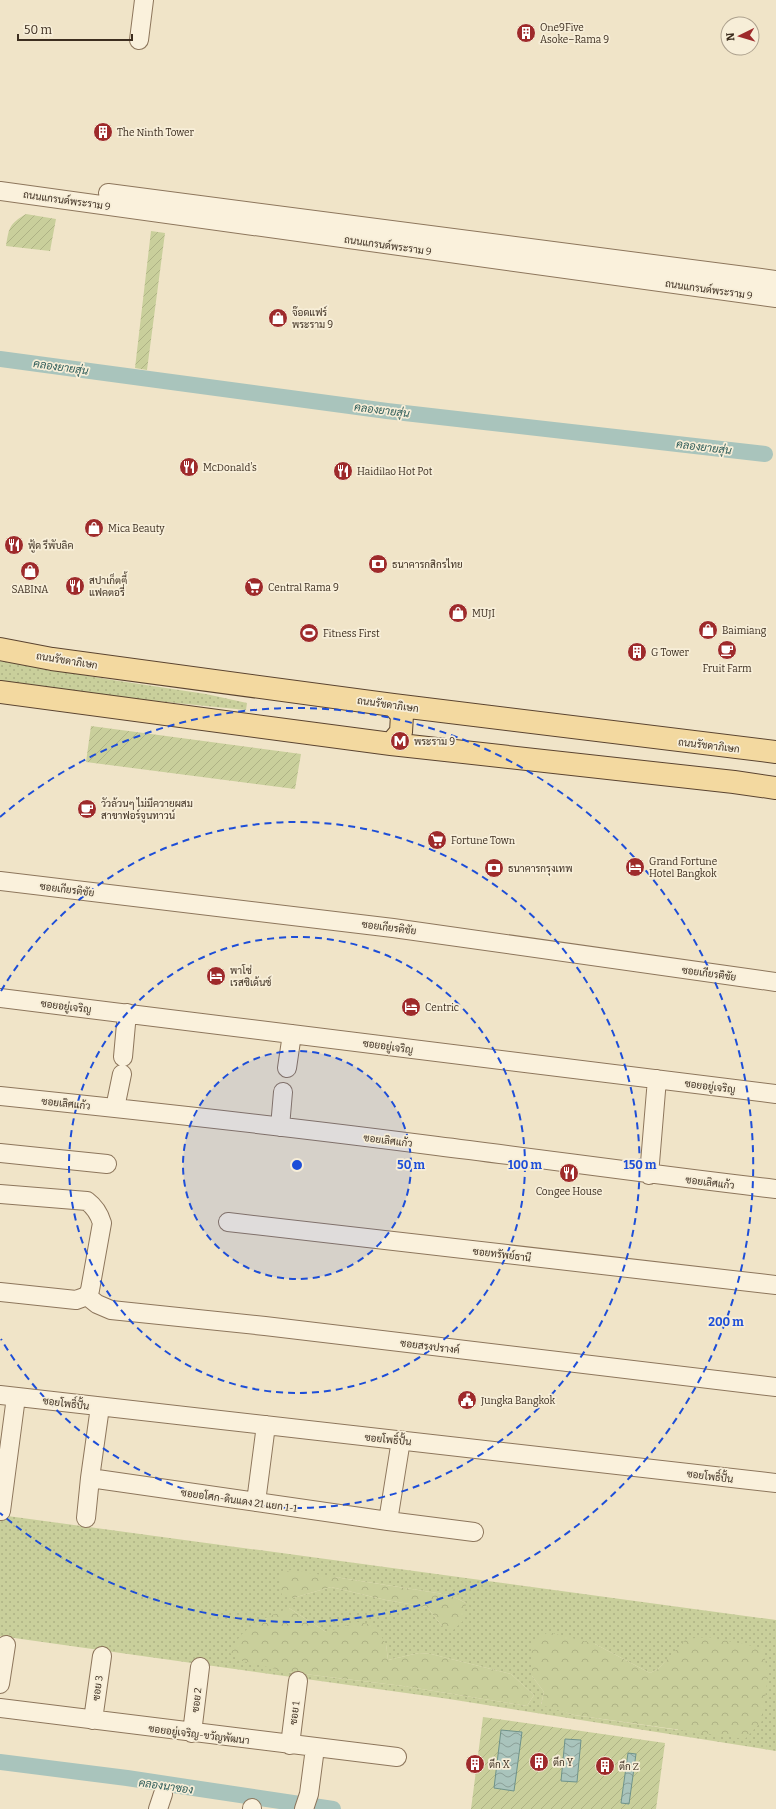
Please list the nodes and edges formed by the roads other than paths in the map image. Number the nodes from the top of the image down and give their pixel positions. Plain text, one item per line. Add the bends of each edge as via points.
1 (144, 0) edge
2 (139, 40) dead end
3 (0, 179) edge
4 (0, 191) edge
5 (776, 280) edge
6 (776, 298) edge
7 (0, 649) edge
8 (0, 692) edge
9 (394, 705) junction
10 (776, 736) edge
11 (391, 744) junction
12 (740, 749) junction
13 (776, 752) edge
14 (734, 782) junction
15 (776, 788) edge
16 (776, 800) edge
17 (0, 881) edge
18 (776, 982) edge
19 (0, 998) edge
20 (127, 1013) junction
21 (292, 1034) junction
22 (287, 1068) dead end
23 (657, 1079) junction
24 (283, 1092) dead end
25 (776, 1094) edge
26 (0, 1096) edge
27 (115, 1108) junction
28 (280, 1126) junction
29 (0, 1153) edge
30 (107, 1164) dead end
31 (649, 1175) junction
32 (776, 1189) edge
33 (0, 1194) edge
34 (228, 1222) dead end
35 (776, 1286) edge
36 (0, 1292) edge
37 (87, 1296) junction
38 (776, 1387) edge
39 (8, 1396) edge
40 (100, 1407) junction
41 (266, 1425) junction
42 (401, 1440) junction
43 (90, 1478) junction
44 (776, 1483) edge
45 (256, 1502) junction
46 (1, 1511) dead end
47 (86, 1518) dead end
48 (388, 1521) junction
49 (474, 1532) dead end
50 (6, 1645) dead end
51 (102, 1656) dead end
52 (200, 1667) dead end
53 (298, 1681) dead end
54 (0, 1684) edge
55 (0, 1708) edge
56 (93, 1720) junction
57 (192, 1733) junction
58 (290, 1745) junction
59 (315, 1748) junction
60 (397, 1758) dead end
61 (306, 1801) edge

1 - 2 street
3 - 5 street, ถนนแกรนด์พระราม 9
4 - 6 street, ถนนแกรนด์พระราม 9
7 - 9 main road, ถนนรัชดาภิเษก via 60,660
8 - 11 main road
9 - 11 main road via 402,715 402,720 401,732
9 - 12 main road, ถนนรัชดาภิเษก
10 - 12 main road
11 - 14 main road
12 - 13 main road, ถนนรัชดาภิเษก
14 - 15 main road
14 - 16 main road via 761,791
17 - 18 street, ซอยเกียรติชัย via 393,928
19 - 20 street, ซอยอยู่เจริญ
20 - 21 street, ซอยอยู่เจริญ
20 - 27 street
21 - 22 street
21 - 23 street, ซอยอยู่เจริญ
23 - 25 street, ซอยอยู่เจริญ
23 - 31 street
24 - 28 street
26 - 27 street, ซอยเลิศแก้ว
27 - 28 street, ซอยเลิศแก้ว
28 - 31 street, ซอยเลิศแก้ว
29 - 30 street
31 - 32 street, ซอยเลิศแก้ว
33 - 37 street via 87,1201 95,1207 102,1223
34 - 35 street, ซอยทรัพย์ธานี
36 - 37 street via 76,1300
37 - 38 street, ซอยสรงปรางค์ via 111,1310 272,1326
39 - 40 street, ซอยโพธิ์ปั้น
39 - 46 street
40 - 41 street, ซอยโพธิ์ปั้น
40 - 43 street
41 - 42 street, ซอยโพธิ์ปั้น
41 - 45 street
42 - 44 street, ซอยโพธิ์ปั้น
42 - 48 street
43 - 45 street, ซอยอโศก-ดินแดง 21 แยก 1-1
43 - 47 street
45 - 48 street, ซอยอโศก-ดินแดง 21 แยก 1-1
48 - 49 street, ซอยอโศก-ดินแดง 21 แยก 1-1
50 - 54 street
51 - 56 street, ซอย 3
52 - 57 street, ซอย 2
53 - 58 street, ซอย 1
55 - 56 street, ซอยอยู่เจริญ-ขวัญพัฒนา
56 - 57 street, ซอยอยู่เจริญ-ขวัญพัฒนา
57 - 58 street, ซอยอยู่เจริญ-ขวัญพัฒนา
58 - 59 street, ซอยอยู่เจริญ-ขวัญพัฒนา
59 - 60 street, ซอยอยู่เจริญ-ขวัญพัฒนา
59 - 61 street

